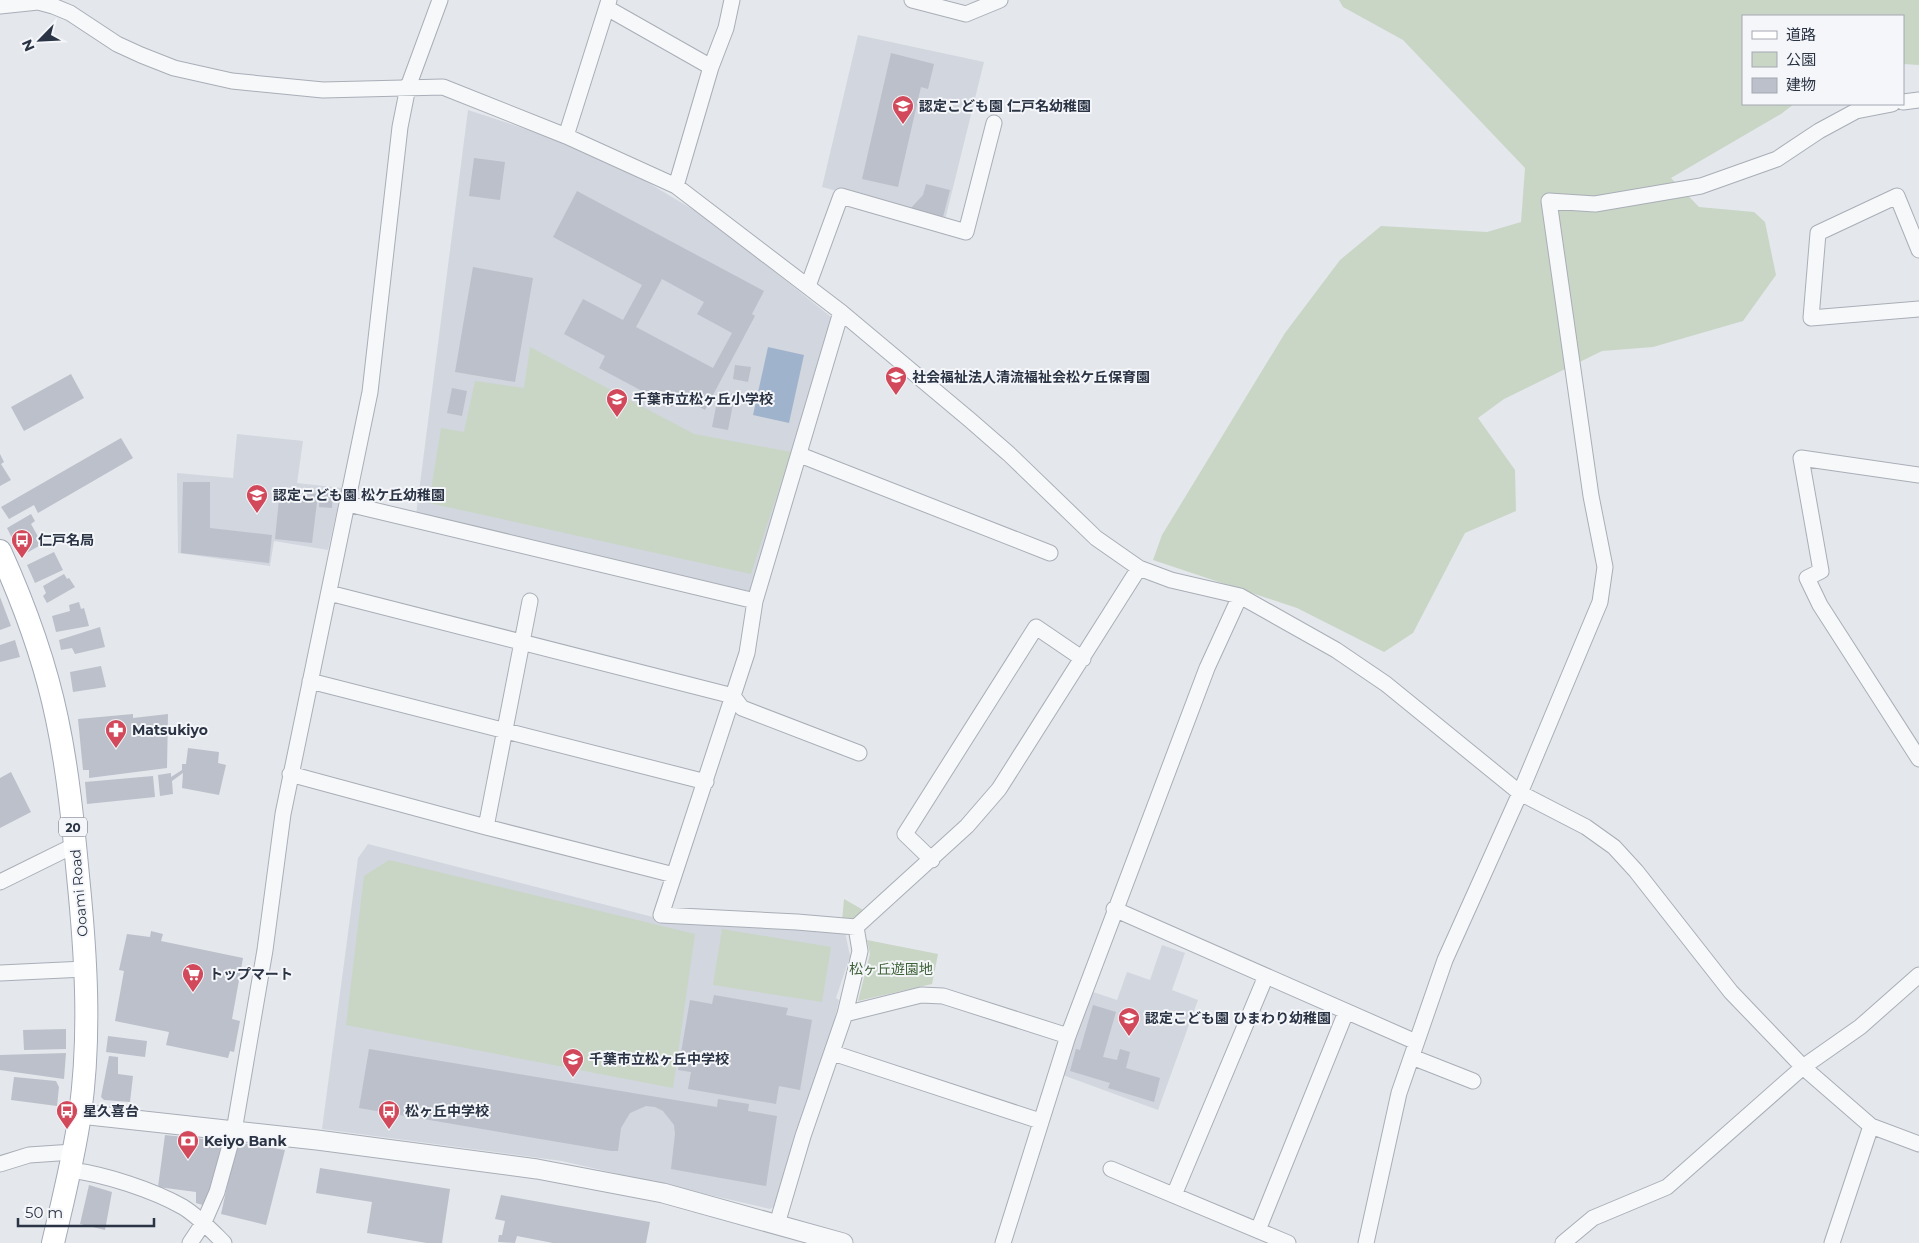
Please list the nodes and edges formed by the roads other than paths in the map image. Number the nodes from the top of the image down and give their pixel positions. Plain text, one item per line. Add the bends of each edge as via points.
1 (440, 0) edge
2 (732, 0) edge
3 (912, 0) edge
4 (1000, 0) edge
5 (608, 4) edge
6 (0, 6) edge
7 (711, 67) junction
8 (408, 87) junction
9 (1919, 100) edge
10 (1904, 102) edge
11 (1887, 105) edge
12 (994, 123) dead end
13 (566, 136) junction
14 (676, 186) junction
15 (1919, 250) edge
16 (808, 286) junction
17 (1919, 310) edge
18 (841, 312) junction
19 (800, 455) junction
20 (1919, 475) edge
21 (348, 504) junction
22 (0, 550) edge
23 (1050, 552) dead end
24 (1139, 568) junction
25 (329, 593) junction
26 (1240, 596) junction
27 (530, 601) dead end
28 (755, 601) junction
29 (523, 641) junction
30 (1083, 659) junction
31 (310, 681) junction
32 (733, 696) junction
33 (506, 731) junction
34 (859, 753) dead end
35 (1919, 759) edge
36 (290, 774) junction
37 (706, 782) junction
38 (1520, 793) junction
39 (486, 828) junction
40 (75, 845) junction
41 (932, 860) junction
42 (674, 874) junction
43 (0, 882) edge
44 (1114, 910) junction
45 (856, 927) junction
46 (86, 969) junction
47 (0, 973) edge
48 (1266, 976) junction
49 (1919, 976) edge
50 (1346, 1012) junction
51 (845, 1014) junction
52 (1068, 1036) junction
53 (1414, 1050) junction
54 (833, 1053) junction
55 (1803, 1067) junction
56 (1473, 1081) dead end
57 (80, 1114) junction
58 (1040, 1121) junction
59 (1871, 1126) junction
60 (234, 1131) junction
61 (1919, 1144) edge
62 (72, 1161) junction
63 (0, 1164) edge
64 (1111, 1169) dead end
65 (1174, 1195) junction
66 (204, 1222) junction
67 (777, 1224) junction
68 (1258, 1230) junction
69 (53, 1243) edge
70 (190, 1243) edge
71 (224, 1243) edge
72 (843, 1243) edge
73 (1003, 1243) edge
74 (1288, 1243) edge
75 (1366, 1243) edge
76 (1563, 1243) edge
77 (1832, 1243) edge

1 - 8 street
2 - 7 street
3 - 4 street via 966,14
5 - 7 street
5 - 13 street
6 - 8 street via 38,2 52,6 70,13 117,44 141,55 174,68 232,81 323,90
7 - 14 street
8 - 13 street via 442,88
8 - 21 street via 399,136 370,392
9 - 10 street
11 - 38 street via 1856,111 1818,131 1777,160 1701,186 1595,204 1549,201 1590,496 1605,567 1600,602
12 - 16 street via 966,232 841,196
13 - 14 street
14 - 16 street
15 - 17 street via 1898,196 1818,233 1811,318
16 - 18 street
18 - 19 street
18 - 24 street via 1009,454 1096,538
19 - 23 street
19 - 28 street
20 - 35 street via 1801,458 1821,571 1807,578 1820,605
21 - 25 street
21 - 28 street
22 - 40 main road, Ooami Road / 20 via 27,620 57,717
24 - 26 street via 1171,580
24 - 30 street
25 - 29 street
25 - 31 street
26 - 38 street via 1336,650 1386,684
26 - 44 street via 1204,677
27 - 29 street
28 - 32 street via 747,653
29 - 32 street
29 - 33 street
30 - 41 street via 999,789 968,826
30 - 41 street via 1036,627 905,834
31 - 33 street
31 - 36 street
32 - 34 street via 742,708
32 - 37 street
33 - 37 street
33 - 39 street
36 - 39 street
36 - 60 street via 265,950
37 - 42 street
38 - 53 street via 1459,925
38 - 55 street via 1586,827 1614,846 1731,992
39 - 42 street
40 - 43 street
40 - 46 main road, Ooami Road / 20
41 - 45 street
42 - 45 street via 661,915
44 - 48 street
44 - 52 street
45 - 51 street via 860,952
46 - 47 street
46 - 57 main road, Ooami Road / 20 via 85,1060
48 - 50 street
48 - 65 street
49 - 55 street via 1860,1027
50 - 53 street
50 - 68 street
51 - 52 street via 921,995 943,996
51 - 54 street
52 - 58 street
53 - 56 street
53 - 75 street via 1399,1093
54 - 58 street
54 - 67 street via 803,1136
55 - 59 street
55 - 76 street via 1667,1187 1592,1218
57 - 60 street
57 - 62 main road, Ooami Road / 20
58 - 73 street
59 - 61 street
59 - 77 street
60 - 66 street via 217,1192
60 - 67 street via 538,1169 663,1193
62 - 63 street via 36,1154
62 - 66 street via 86,1172 153,1193 183,1207
62 - 69 main road, Ooami Road / 20
64 - 65 street
65 - 68 street
66 - 70 street
66 - 71 street
67 - 72 street
68 - 74 street

